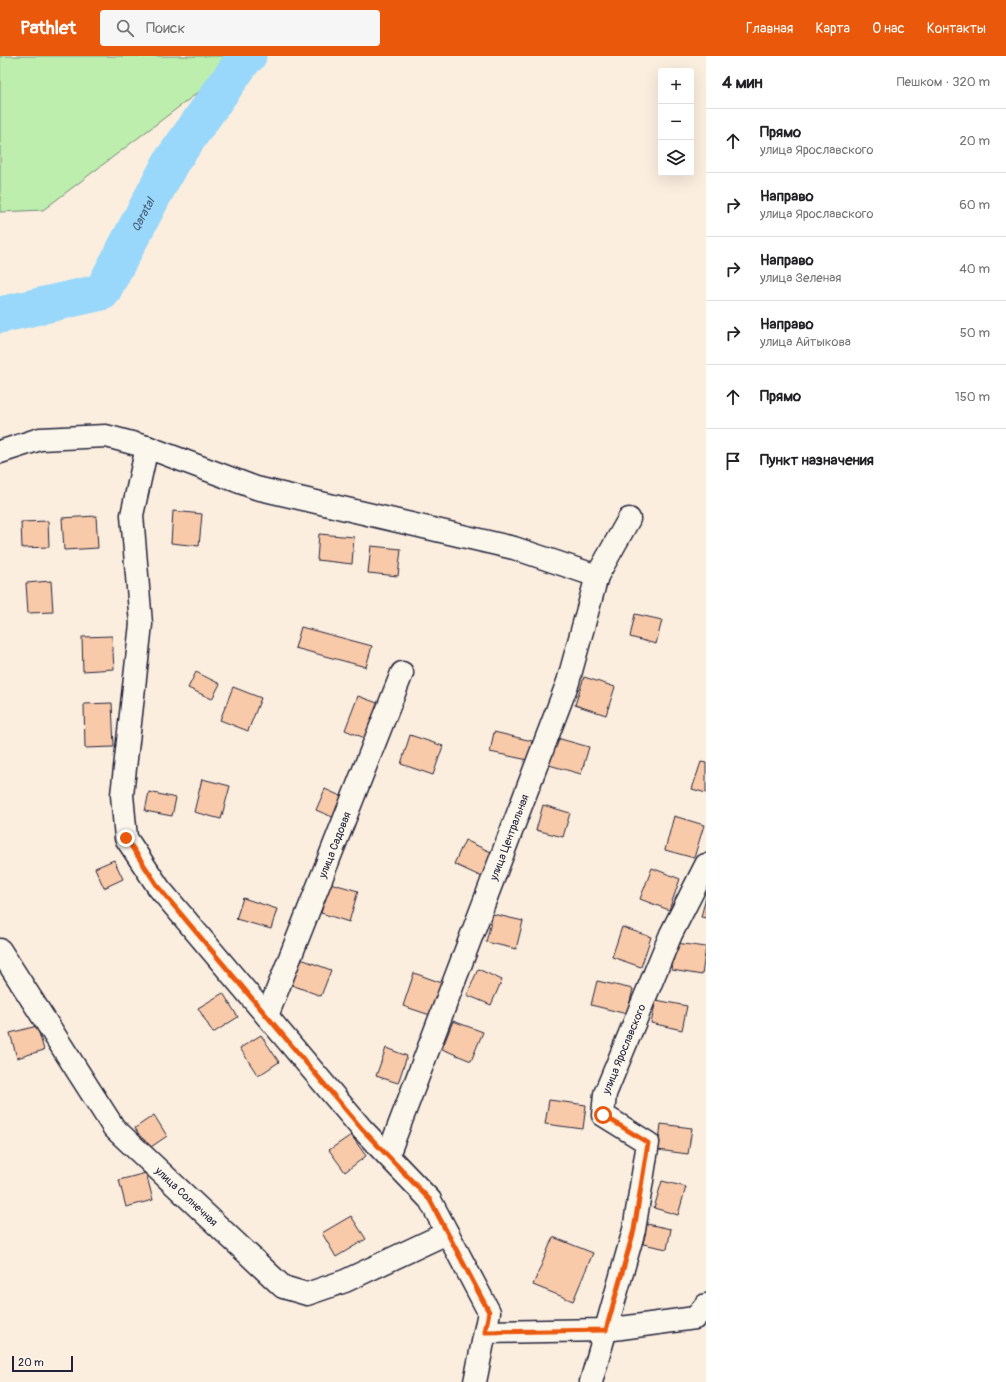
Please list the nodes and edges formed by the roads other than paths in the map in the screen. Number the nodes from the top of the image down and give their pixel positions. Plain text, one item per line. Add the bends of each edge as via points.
1 (147, 447) junction
2 (0, 452) edge
3 (628, 519) dead end
4 (597, 576) junction
5 (402, 673) dead end
6 (706, 865) edge
7 (0, 950) edge
8 (267, 1016) junction
9 (388, 1155) junction
10 (447, 1233) junction
11 (706, 1305) edge
12 (606, 1330) junction
13 (485, 1332) junction
14 (475, 1382) edge
15 (591, 1382) edge

1 - 2 street via 106,436 40,440
1 - 4 street via 256,488 514,548
1 - 8 street via 132,515 141,624 122,794 126,838 159,888
3 - 4 street, улица Центральная
4 - 9 street, улица Центральная via 568,682
5 - 8 street, улица Садовая
6 - 12 street, улица Ярославского via 671,934 605,1094 603,1115 648,1143 634,1230
7 - 10 street, улица Солнечная via 114,1128 283,1287 307,1294 345,1281
8 - 9 street via 362,1129
9 - 10 street via 430,1200
10 - 13 street via 489,1312
11 - 12 street via 695,1318
12 - 13 street
12 - 15 street, улица Ярославского
13 - 14 street

